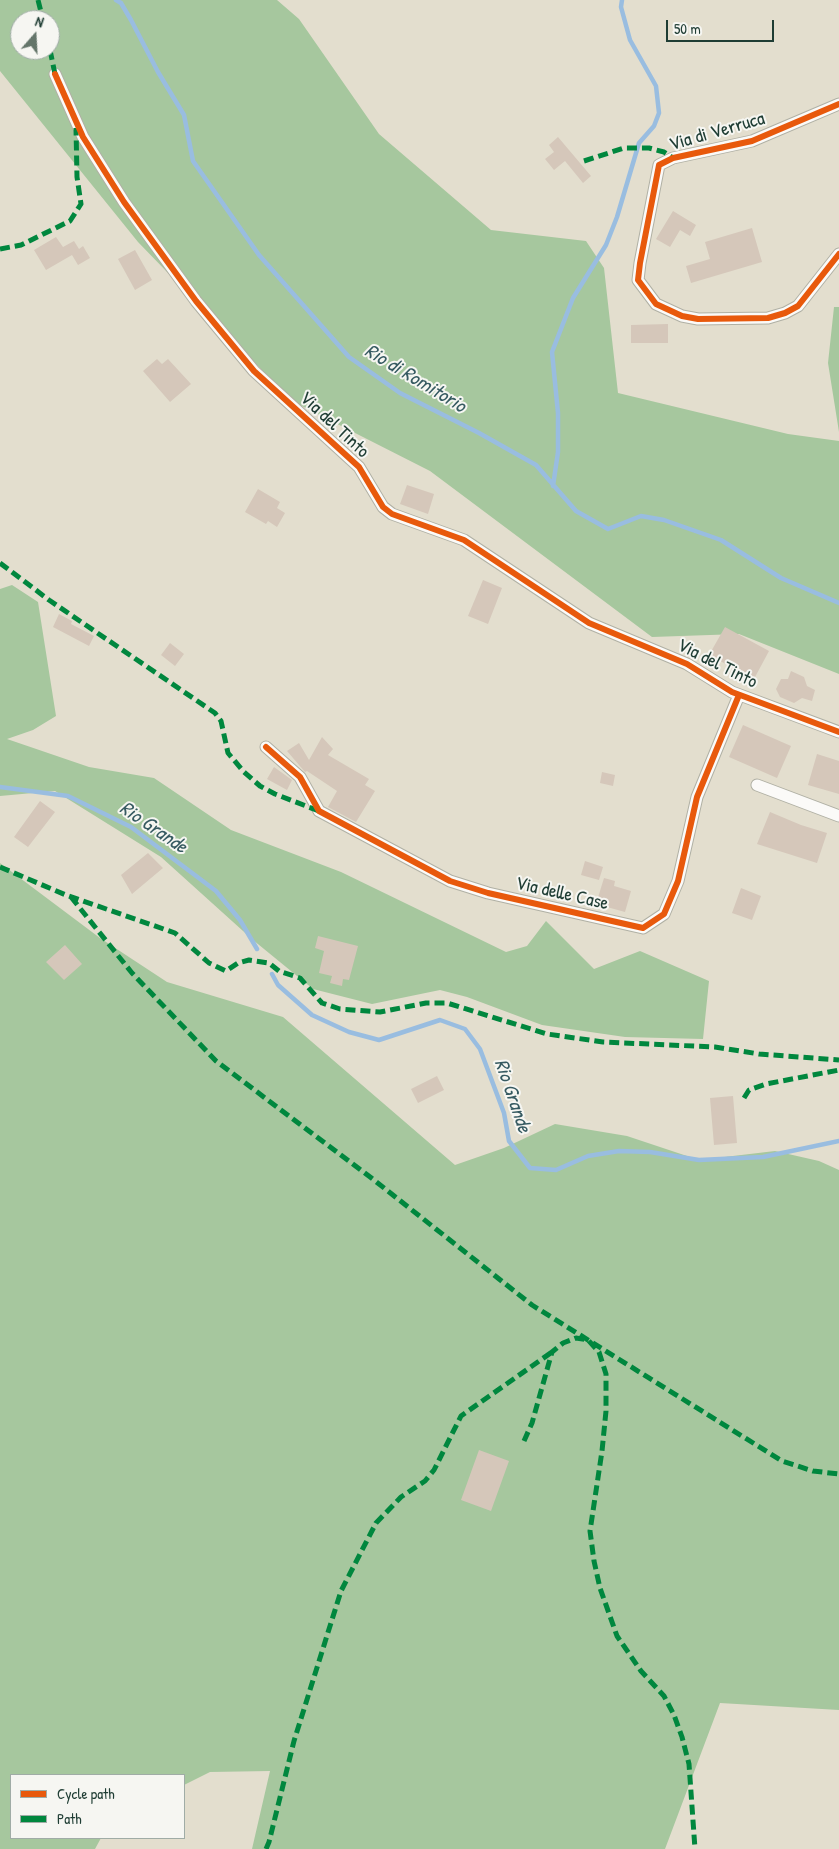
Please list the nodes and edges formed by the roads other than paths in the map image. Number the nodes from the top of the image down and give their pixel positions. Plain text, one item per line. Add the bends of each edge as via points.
1 (55, 74) dead end
2 (839, 104) edge
3 (839, 254) edge
4 (739, 695) junction
5 (839, 732) edge
6 (266, 747) dead end
7 (757, 785) dead end
8 (839, 816) edge

1 - 4 street, Via del Tinto via 83,137 124,202 196,301 254,371 359,467 383,508 464,540 590,623 687,664
2 - 3 street, Via di Verruca via 752,141 673,158 660,165 638,280 656,304 682,316 698,319 768,318 785,314 798,306
4 - 5 street, Via del Tinto
4 - 6 street, Via delle Case via 697,797 678,881 664,914 643,928 450,881 319,811 300,777
7 - 8 street

